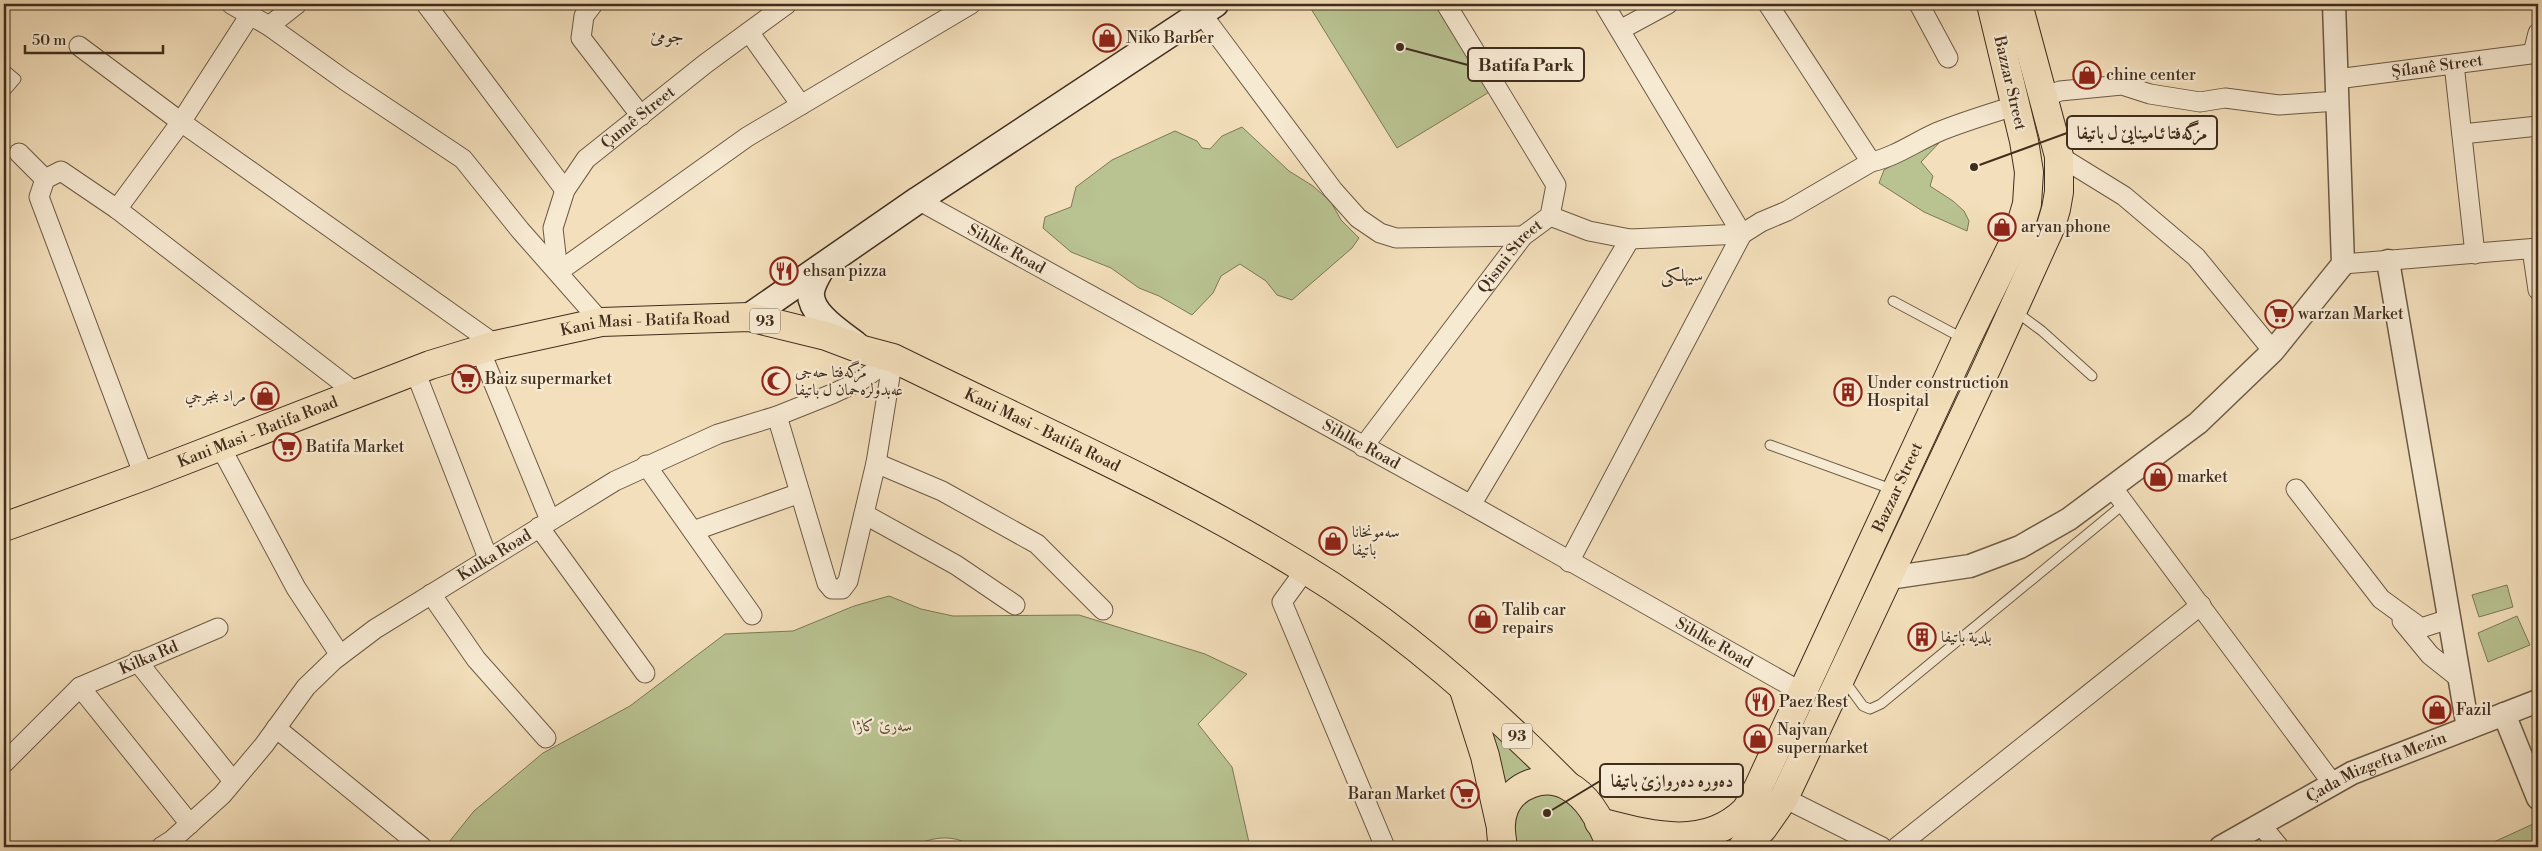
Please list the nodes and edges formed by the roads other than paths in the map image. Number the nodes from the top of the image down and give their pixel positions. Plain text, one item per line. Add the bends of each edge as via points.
1 (232, 4) edge
2 (297, 4) edge
3 (426, 4) edge
4 (592, 4) edge
5 (787, 4) edge
6 (971, 4) edge
7 (1446, 4) edge
8 (1604, 4) edge
9 (1668, 4) edge
10 (1768, 4) edge
11 (1919, 4) edge
12 (1991, 4) edge
13 (2022, 4) edge
14 (2334, 4) edge
15 (1208, 8) edge
16 (250, 15) junction
17 (269, 26) junction
18 (1620, 30) junction
19 (749, 32) junction
20 (2538, 33) edge
21 (79, 46) dead end
22 (2536, 53) edge
23 (1948, 58) dead end
24 (2454, 64) junction
25 (4, 69) edge
26 (2337, 79) junction
27 (4, 93) edge
28 (2044, 97) junction
29 (2338, 101) junction
30 (801, 105) junction
31 (2014, 106) junction
32 (640, 116) junction
33 (181, 122) junction
34 (2538, 126) edge
35 (2462, 134) junction
36 (19, 153) dead end
37 (2059, 156) junction
38 (1871, 162) junction
39 (45, 179) junction
40 (565, 190) junction
41 (918, 200) junction
42 (117, 209) junction
43 (1550, 216) junction
44 (1742, 234) junction
45 (1523, 236) junction
46 (1630, 239) junction
47 (2535, 249) edge
48 (2475, 254) junction
49 (2388, 261) junction
50 (2343, 264) junction
51 (822, 267) junction
52 (558, 272) junction
53 (2538, 290) edge
54 (1893, 301) dead end
55 (2013, 310) junction
56 (749, 317) junction
57 (601, 322) junction
58 (1963, 347) junction
59 (488, 348) junction
60 (863, 350) junction
61 (2273, 351) junction
62 (893, 358) junction
63 (1987, 367) junction
64 (415, 371) junction
65 (2092, 376) dead end
66 (356, 394) junction
67 (777, 416) junction
68 (1770, 445) dead end
69 (220, 446) junction
70 (1363, 447) junction
71 (876, 463) junction
72 (646, 465) junction
73 (144, 476) junction
74 (2296, 489) dead end
75 (1897, 492) junction
76 (800, 493) junction
77 (2118, 495) junction
78 (1471, 506) junction
79 (864, 514) junction
80 (544, 523) junction
81 (4, 527) edge
82 (693, 532) junction
83 (488, 558) junction
84 (1569, 562) junction
85 (1306, 570) junction
86 (1889, 578) junction
87 (431, 594) junction
88 (1015, 605) dead end
89 (2201, 605) junction
90 (1103, 610) dead end
91 (2396, 610) junction
92 (752, 615) dead end
93 (2449, 619) junction
94 (218, 628) dead end
95 (340, 655) junction
96 (137, 661) junction
97 (645, 673) dead end
98 (1840, 676) junction
99 (2459, 678) junction
100 (80, 687) junction
101 (1464, 690) junction
102 (1803, 693) junction
103 (2538, 701) edge
104 (2504, 714) junction
105 (276, 728) junction
106 (2468, 728) junction
107 (546, 738) dead end
108 (4, 763) edge
109 (233, 781) junction
110 (2333, 784) junction
111 (1567, 786) junction
112 (1784, 798) junction
113 (2538, 798) edge
114 (1599, 822) junction
115 (190, 824) junction
116 (2261, 825) junction
117 (1502, 835) edge
118 (161, 847) edge
119 (422, 847) edge
120 (1386, 847) edge
121 (1611, 847) edge
122 (1743, 847) edge
123 (1882, 847) edge
124 (1897, 847) edge
125 (2221, 847) edge
126 (2278, 847) edge

1 - 16 street
2 - 17 street
3 - 40 street
4 - 32 street via 584,16 581,38
5 - 19 street, Çumê Street
6 - 30 street
7 - 43 street, Qismi Street via 1556,185
8 - 18 street
9 - 18 street
10 - 38 street
11 - 23 street
12 - 31 main road, Bazzar Street
13 - 28 main road, Bazzar Street
14 - 26 street
15 - 41 main road
15 - 45 street via 1333,190 1358,218 1396,238
16 - 17 street
16 - 33 street
17 - 52 street via 463,159
18 - 44 street
19 - 30 street
19 - 32 street, Çumê Street
20 - 22 street
21 - 33 street
22 - 24 street, Şílanê Street
24 - 26 street, Şílanê Street
24 - 35 street
25 - 27 lane via 16,79
26 - 29 street
28 - 29 street via 2060,92 2122,85 2150,94 2200,102 2224,98 2279,105
28 - 37 main road, Bazzar Street
29 - 50 street
30 - 52 street via 747,137
31 - 38 street via 1946,129 1886,159
31 - 58 main road, Bazzar Street via 2029,172 2027,204 2018,234
32 - 40 street, Çumê Street via 586,159
33 - 42 street
33 - 59 street
34 - 35 street
35 - 48 street
36 - 39 street
37 - 55 main road, Bazzar Street via 2060,183 2056,209
37 - 61 street via 2124,196 2196,257
38 - 44 street
39 - 42 street via 61,171
39 - 73 street via 39,197
40 - 52 street, Çumê Street via 553,228
41 - 51 main road
41 - 70 street, Sihlke Road
42 - 66 street
43 - 45 street, Qismi Street
43 - 46 street via 1589,231
44 - 46 street
44 - 84 street
45 - 70 street, Qismi Street
46 - 78 street
47 - 48 street
47 - 53 street
48 - 49 street
49 - 50 street
49 - 93 street
50 - 61 street
51 - 56 main road
51 - 60 main road via 811,293 815,308
52 - 57 street
54 - 58 lane
55 - 63 main road, Bazzar Street
55 - 65 lane
56 - 57 main road, Kani Masi - Batifa Road / 93
56 - 60 main road, Kani Masi - Batifa Road / 93 via 826,336
57 - 59 main road, Kani Masi - Batifa Road / 93
58 - 63 main road
58 - 75 main road, Bazzar Street
59 - 64 main road, Kani Masi - Batifa Road / 93
59 - 80 street
60 - 62 main road, Kani Masi - Batifa Road / 93
61 - 77 street
62 - 67 street, Kulka Road via 860,381
62 - 71 street
62 - 85 main road, Kani Masi - Batifa Road / 93 via 1168,494
63 - 86 main road, Bazzar Street
64 - 66 main road, Kani Masi - Batifa Road / 93
64 - 83 street
66 - 69 main road, Kani Masi - Batifa Road / 93
67 - 72 street, Kulka Road via 718,434
67 - 76 street
68 - 75 lane
69 - 73 main road, Kani Masi - Batifa Road / 93
69 - 95 street via 296,588
70 - 78 street, Sihlke Road
71 - 79 street
71 - 90 street via 942,491 1037,544
72 - 80 street, Kulka Road
72 - 82 street
73 - 81 main road, Kani Masi - Batifa Road / 93
74 - 91 street via 2381,599
75 - 102 main road, Bazzar Street
76 - 79 street via 832,589 842,589 848,581
76 - 82 street
77 - 86 street via 2020,547 1970,566
77 - 89 street
77 - 98 lane via 1881,704 1870,709 1863,706
78 - 84 street, Sihlke Road
79 - 88 street via 956,565
80 - 83 street, Kulka Road
80 - 97 street
82 - 92 street
83 - 87 street, Kulka Road
84 - 102 street, Sihlke Road
85 - 101 main road, Kani Masi - Batifa Road / 93 via 1396,632
85 - 120 street via 1282,602
86 - 98 main road, Bazzar Street
87 - 95 street, Kulka Road
87 - 107 street via 476,659
89 - 110 street
89 - 124 street
91 - 93 street via 2421,628
91 - 99 street via 2430,655
93 - 99 street
94 - 96 street, Kilka Rd
95 - 105 street, Kulka Road via 306,687
96 - 100 street, Kilka Rd
96 - 109 street
98 - 112 main road, Bazzar Street
99 - 106 street
100 - 108 street
100 - 115 street
101 - 111 main road, Kani Masi - Batifa Road / 93
101 - 117 main road, 93 via 1485,756
102 - 114 main road, Bazzar Street via 1746,811 1726,828 1702,839 1676,842
103 - 104 street, Çada Mizgefta Mezin
104 - 106 street, Çada Mizgefta Mezin
104 - 113 street
105 - 109 street, Kulka Road
105 - 119 street
106 - 110 street, Çada Mizgefta Mezin via 2352,773
109 - 115 street, Kulka Road
110 - 116 street, Çada Mizgefta Mezin
111 - 114 main road, Kani Masi - Batifa Road via 1589,805
111 - 117 main road via 1553,781 1538,781 1524,786 1504,808
112 - 122 main road, Bazzar Street via 1763,828
112 - 123 street
114 - 121 main road, Kani Masi - Batifa Road
115 - 118 street, Kulka Road
116 - 125 street, Çada Mizgefta Mezin
116 - 126 street

